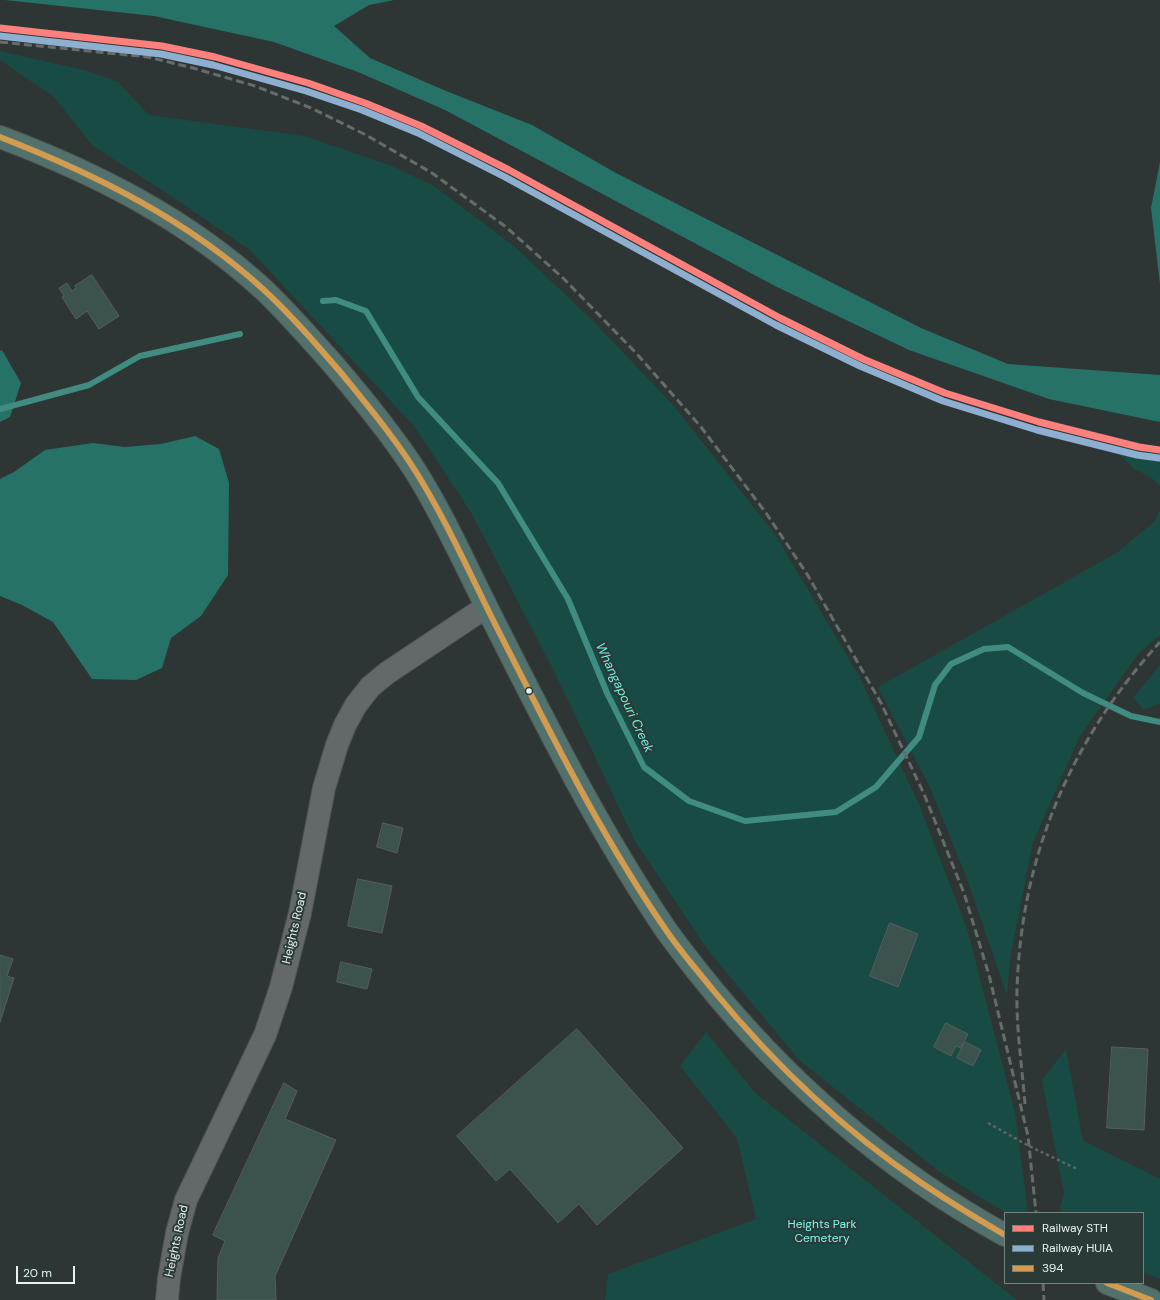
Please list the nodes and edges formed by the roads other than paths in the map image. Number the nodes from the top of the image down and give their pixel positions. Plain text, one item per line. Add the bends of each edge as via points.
1 (0, 138) edge
2 (486, 607) junction
3 (1004, 1234) edge
4 (1110, 1284) edge
5 (167, 1300) edge
6 (1151, 1300) edge

1 - 2 highway via 92,175 157,210 211,247 263,290 307,334 386,428 417,474 450,532
2 - 3 highway via 568,765 616,850 667,932 715,993 793,1078 866,1142 948,1201
2 - 5 street, Heights Road via 370,687 344,725 324,788 300,913 281,988 265,1035 186,1200 177,1233
4 - 6 highway

